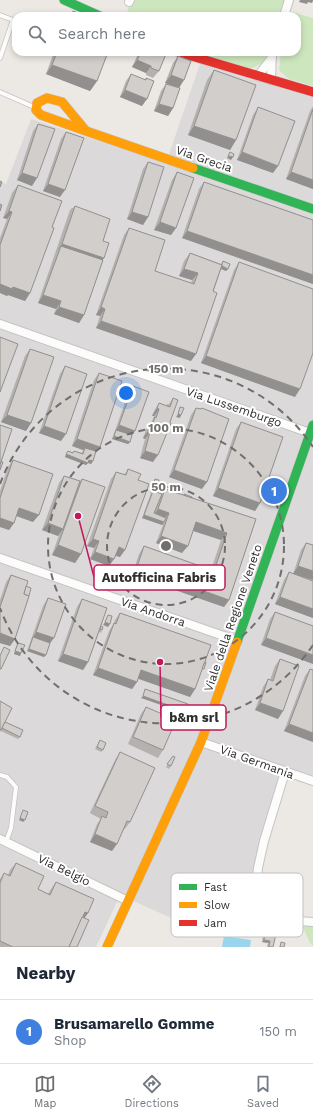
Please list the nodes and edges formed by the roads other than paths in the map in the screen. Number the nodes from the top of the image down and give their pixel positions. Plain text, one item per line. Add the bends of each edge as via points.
1 (64, 0) edge
2 (289, 0) edge
3 (91, 12) edge
4 (285, 12) edge
5 (0, 15) edge
6 (12, 19) edge
7 (12, 25) edge
8 (191, 56) edge
9 (272, 56) edge
10 (0, 58) edge
11 (259, 77) junction
12 (270, 80) junction
13 (0, 92) edge
14 (313, 92) edge
15 (36, 108) junction
16 (86, 131) junction
17 (313, 209) edge
18 (0, 324) edge
19 (312, 429) edge
20 (0, 558) edge
21 (238, 641) junction
22 (201, 742) junction
23 (285, 772) junction
24 (0, 775) edge
25 (313, 782) edge
26 (3, 841) edge
27 (258, 873) edge
28 (128, 901) junction
29 (303, 921) edge
30 (313, 922) edge
31 (107, 947) edge

1 - 3 street
2 - 4 street
5 - 6 lane
7 - 10 lane
8 - 11 street
9 - 11 street
9 - 12 street
11 - 12 street
12 - 14 street
13 - 15 lane
15 - 16 street, Via Grecia via 41,115
15 - 16 street via 38,103 47,98 62,102
16 - 17 street, Via Grecia
18 - 19 street, Via Lussemburgo
19 - 21 street, Viale della Regione Veneto
20 - 21 street, Via Andorra
21 - 22 street, Viale della Regione Veneto
22 - 23 street, Via Germania
22 - 28 street, Viale della Regione Veneto
23 - 25 street, Via Germania
23 - 27 street via 264,841
24 - 26 lane via 8,777 16,787 11,828
26 - 28 street, Via Belgio
28 - 31 street, Viale della Regione Veneto
29 - 30 street

